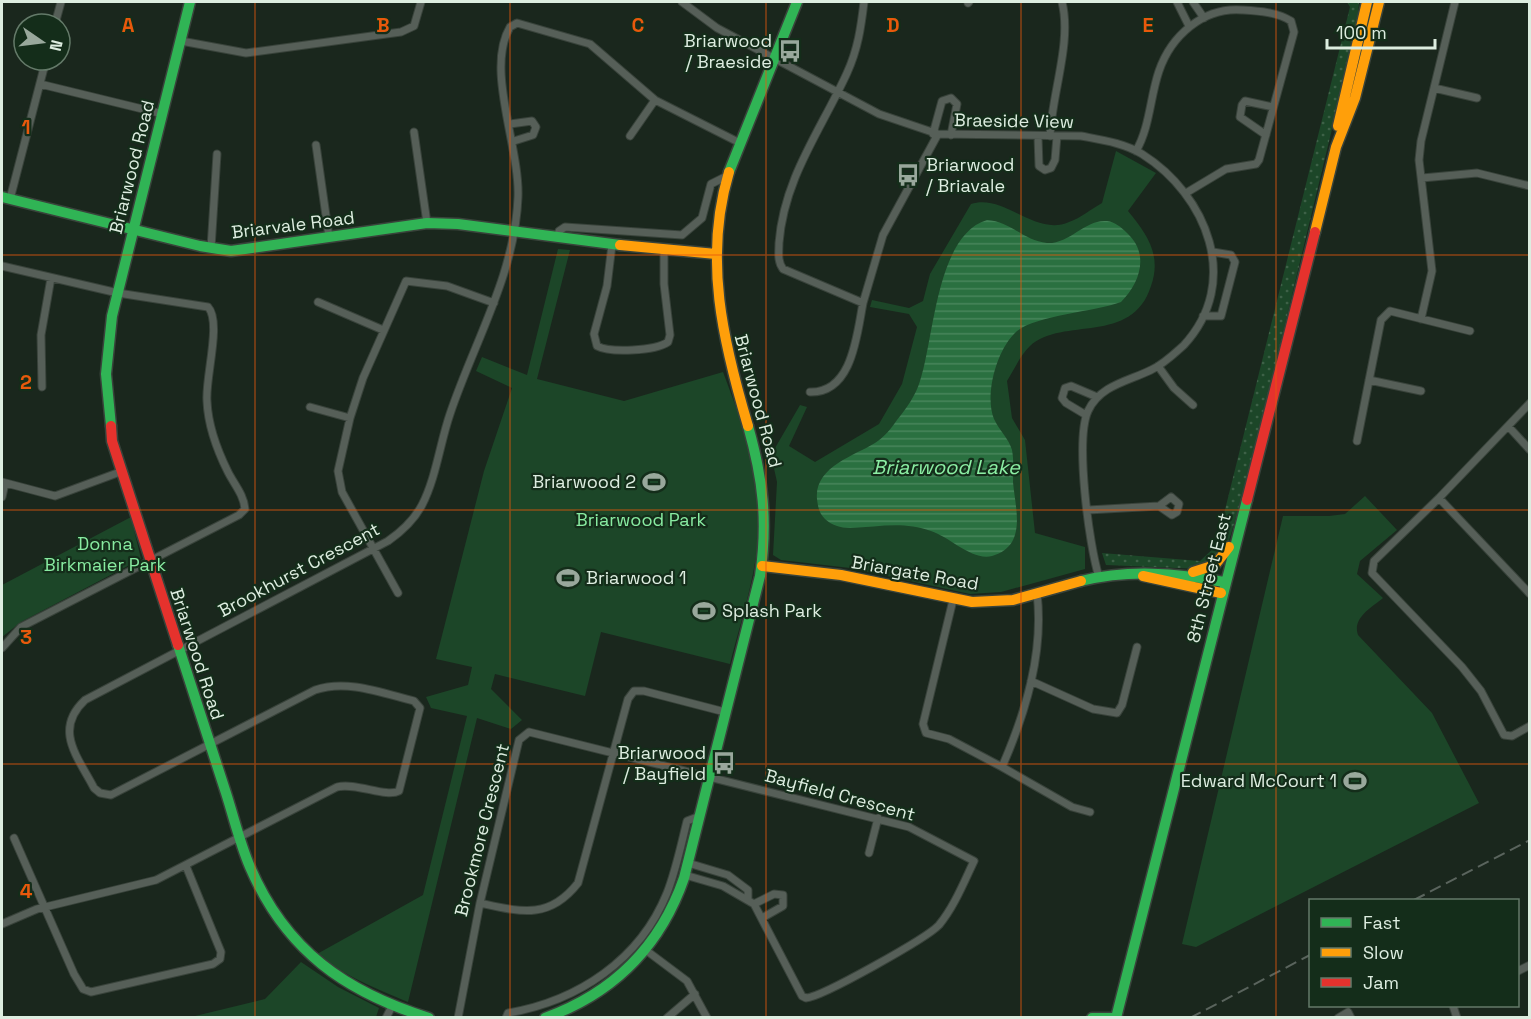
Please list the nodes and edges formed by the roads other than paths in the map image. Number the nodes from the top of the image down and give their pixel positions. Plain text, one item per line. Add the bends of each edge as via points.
1 (190, 2) edge
2 (421, 2) edge
3 (682, 2) edge
4 (797, 2) edge
5 (864, 2) edge
6 (1062, 2) edge
7 (1177, 2) edge
8 (1193, 2) edge
9 (1366, 2) edge
10 (1379, 2) edge
11 (1455, 2) edge
12 (1204, 18) junction
13 (1189, 26) junction
14 (181, 41) junction
15 (775, 59) junction
16 (43, 72) edge
17 (40, 84) junction
18 (1434, 88) junction
19 (837, 92) junction
20 (1477, 98) dead end
21 (656, 100) junction
22 (1274, 107) junction
23 (163, 114) junction
24 (510, 124) junction
25 (414, 132) dead end
26 (935, 134) junction
27 (951, 135) junction
28 (1266, 135) junction
29 (630, 136) dead end
30 (1054, 136) junction
31 (1038, 137) junction
32 (514, 141) junction
33 (740, 143) junction
34 (316, 146) dead end
35 (1336, 147) junction
36 (1136, 151) junction
37 (217, 154) dead end
38 (729, 175) junction
39 (1422, 178) junction
40 (1530, 186) edge
41 (1186, 193) junction
42 (6, 198) edge
43 (427, 223) junction
44 (133, 230) junction
45 (514, 231) junction
46 (329, 237) junction
47 (558, 238) junction
48 (612, 245) junction
49 (211, 248) junction
50 (664, 250) junction
51 (1213, 252) junction
52 (716, 254) junction
53 (2, 266) edge
54 (51, 278) junction
55 (118, 293) junction
56 (318, 302) dead end
57 (494, 303) junction
58 (863, 303) junction
59 (1203, 316) junction
60 (1421, 319) junction
61 (383, 330) junction
62 (1470, 331) dead end
63 (1158, 366) junction
64 (1369, 380) junction
65 (42, 387) dead end
66 (1421, 391) dead end
67 (810, 392) dead end
68 (1097, 397) junction
69 (1530, 403) edge
70 (1193, 405) dead end
71 (310, 407) dead end
72 (1086, 415) junction
73 (350, 418) junction
74 (1508, 426) junction
75 (1357, 441) dead end
76 (1530, 450) edge
77 (120, 472) junction
78 (4, 482) edge
79 (2, 497) edge
80 (1439, 498) junction
81 (1159, 506) dead end
82 (1088, 510) junction
83 (1241, 516) junction
84 (373, 550) junction
85 (149, 561) junction
86 (762, 566) junction
87 (1173, 572) junction
88 (1131, 573) junction
89 (1098, 578) junction
90 (1224, 582) junction
91 (1037, 592) junction
92 (398, 593) dead end
93 (1221, 593) junction
94 (1530, 594) edge
95 (953, 600) junction
96 (1137, 646) dead end
97 (2, 648) edge
98 (179, 651) junction
99 (1031, 681) junction
100 (725, 712) junction
101 (1530, 726) edge
102 (210, 744) junction
103 (613, 753) junction
104 (1002, 766) junction
105 (710, 777) junction
106 (1090, 812) dead end
107 (700, 816) junction
108 (878, 818) junction
109 (241, 836) junction
110 (14, 838) dead end
111 (870, 853) dead end
112 (688, 863) junction
113 (186, 866) junction
114 (685, 875) junction
115 (748, 898) junction
116 (480, 903) junction
117 (754, 904) junction
118 (45, 906) junction
119 (762, 918) junction
120 (2, 924) edge
121 (647, 951) junction
122 (695, 994) junction
123 (392, 1006) junction
124 (386, 1017) edge
125 (429, 1017) edge
126 (458, 1017) edge
127 (506, 1017) edge
128 (545, 1017) edge
129 (667, 1017) edge
130 (707, 1017) edge
131 (1092, 1017) edge
132 (1114, 1017) edge
133 (1338, 1017) edge
134 (1351, 1017) edge

1 - 14 street, Briarwood Road
2 - 14 street via 414,26 401,32 246,53
3 - 15 street, Braeside View via 717,28
4 - 15 street, Briarwood Road
5 - 19 street via 854,55
6 - 30 street via 1066,35 1058,68
7 - 13 street
8 - 12 street
9 - 35 street, 8th Street East
10 - 35 street, 8th Street East via 1355,98
11 - 18 street
12 - 13 street
12 - 22 street via 1236,10 1267,13 1291,21 1294,32
13 - 36 street via 1168,49
14 - 23 street, Briarwood Road
15 - 19 street, Braeside View
15 - 33 street, Briarwood Road
16 - 17 street
17 - 23 street
17 - 42 street
18 - 20 street
18 - 39 street via 1421,141
19 - 26 street, Braeside View via 879,114
19 - 58 street via 790,186 780,235 779,264
21 - 24 street, Brookhurst Crescent via 590,44 517,23 508,30 502,60 501,84
21 - 29 street
21 - 33 street
22 - 28 street
22 - 28 street via 1245,101 1240,112 1240,117
23 - 44 street, Briarwood Road
24 - 32 street, Brookhurst Crescent
24 - 32 street via 527,120 536,125 533,135
25 - 43 street
26 - 27 street, Braeside View
26 - 27 street via 942,101 951,98 957,104
26 - 58 street via 883,235
27 - 31 street, Braeside View
28 - 41 street via 1256,164 1226,169
30 - 31 street, Braeside View
30 - 31 street via 1055,160 1045,170 1039,166
30 - 36 street, Braeside View via 1102,140
32 - 45 street, Brookhurst Crescent via 519,181
33 - 38 street, Briarwood Road
34 - 46 street
35 - 83 street, 8th Street East
36 - 41 street, Braeside View
37 - 49 street
38 - 47 street via 711,184 702,218 682,235 566,227 559,231
38 - 52 street, Briarwood Road via 718,220
39 - 40 street via 1477,173
39 - 60 street via 1432,271
41 - 51 street, Braeside View via 1207,230
42 - 44 street, Briarvale Road
43 - 45 street, Briarvale Road
43 - 46 street, Briarvale Road
44 - 49 street, Briarvale Road
44 - 55 street, Briarwood Road
45 - 47 street, Briarvale Road
45 - 57 street, Brookhurst Crescent
46 - 49 street, Briarvale Road via 247,250
47 - 48 street, Briarvale Road
48 - 50 street, Briarvale Road
48 - 50 street via 607,286 594,334 602,349 633,350 668,342
50 - 52 street, Briarvale Road
51 - 59 street, Braeside View via 1212,286
51 - 59 street, Braeside View via 1231,255 1234,262 1221,316
52 - 86 street, Briarwood Road via 723,333 765,493
53 - 54 street
54 - 55 street
54 - 65 street via 41,335
55 - 77 street, Briarwood Road via 106,374 107,406
55 - 85 street via 200,304 214,314 206,388 209,422 245,509
56 - 61 street
57 - 61 street via 447,286 406,281
57 - 84 street, Brookhurst Crescent via 449,414 422,505 401,532
58 - 67 street via 851,358 839,379 819,392
59 - 63 street, Braeside View via 1185,343
60 - 62 street
60 - 64 street via 1386,313 1381,320
61 - 73 street
63 - 68 street, Braeside View
63 - 70 street
64 - 66 street
64 - 75 street
68 - 72 street, Braeside View
68 - 72 street via 1071,386 1065,388 1062,398 1066,404
69 - 74 street
71 - 73 street
72 - 82 street, Braeside View via 1082,450
73 - 84 street via 339,480
74 - 76 street
74 - 80 street
77 - 78 street via 60,496
77 - 85 street, Briarwood Road
78 - 79 street
80 - 94 street
80 - 101 street via 1374,561 1371,573 1462,667 1481,691 1504,735 1512,736
81 - 82 street
82 - 89 street, Braeside View
83 - 87 street via 1228,550 1217,564 1201,572
83 - 90 street, 8th Street East
84 - 92 street
84 - 98 street, Brookhurst Crescent
85 - 97 street via 21,627
85 - 98 street, Briarwood Road
86 - 95 street, Briargate Road via 864,579
86 - 100 street, Briarwood Road
87 - 88 street, Briargate Road
87 - 90 street, Briargate Road
88 - 89 street, Briargate Road
88 - 93 street, Briargate Road
89 - 91 street, Briargate Road
90 - 93 street, 8th Street East
91 - 95 street, Briargate Road via 1002,602
91 - 99 street via 1040,614
93 - 132 street, 8th Street East
95 - 104 street via 923,724 926,733 949,738
96 - 99 street via 1122,705 1113,714 1079,704
98 - 102 street, Briarwood Road
98 - 102 street, Brookhurst Crescent via 85,700 69,719 70,741 94,788 111,795
99 - 104 street via 1020,725
100 - 103 street via 634,691 628,699
100 - 105 street, Briarwood Road
102 - 109 street, Briarwood Road
102 - 109 street, Brookhurst Crescent via 328,685 351,686 414,701 420,708 399,791 336,787
103 - 105 street, Brookmore Crescent
103 - 116 street via 578,883 567,896 534,912
103 - 116 street, Brookmore Crescent via 536,732 521,736
104 - 106 street via 1072,807
105 - 107 street, Briarwood Road
105 - 108 street, Bayfield Crescent
107 - 112 street, Briarwood Road
107 - 127 street, Briarwood Road via 687,821 666,894 651,924 631,950 580,990 554,1003 508,1013
108 - 111 street
108 - 119 street, Bayfield Crescent via 909,827 974,861 938,927 904,950 806,998
109 - 113 street
109 - 123 street, Briarwood Road via 264,896 290,936 341,981
110 - 118 street
112 - 114 street, Briarwood Road
112 - 115 street, Bayfield Crescent via 738,881 748,890
113 - 118 street via 141,885
113 - 118 street via 221,952 220,959 213,964 91,992 83,989
114 - 115 street, Bayfield Crescent via 716,883
114 - 121 street, Briarwood Road via 672,911
115 - 117 street, Bayfield Crescent
116 - 126 street, Brookmore Crescent
117 - 119 street, Bayfield Crescent
117 - 119 street via 774,894 785,898 783,906
118 - 120 street
121 - 122 street via 687,981
121 - 128 street, Briarwood Road via 596,995
122 - 129 street
122 - 130 street
123 - 124 street
123 - 125 street, Briarwood Road
131 - 132 street
133 - 134 street via 1348,1012

